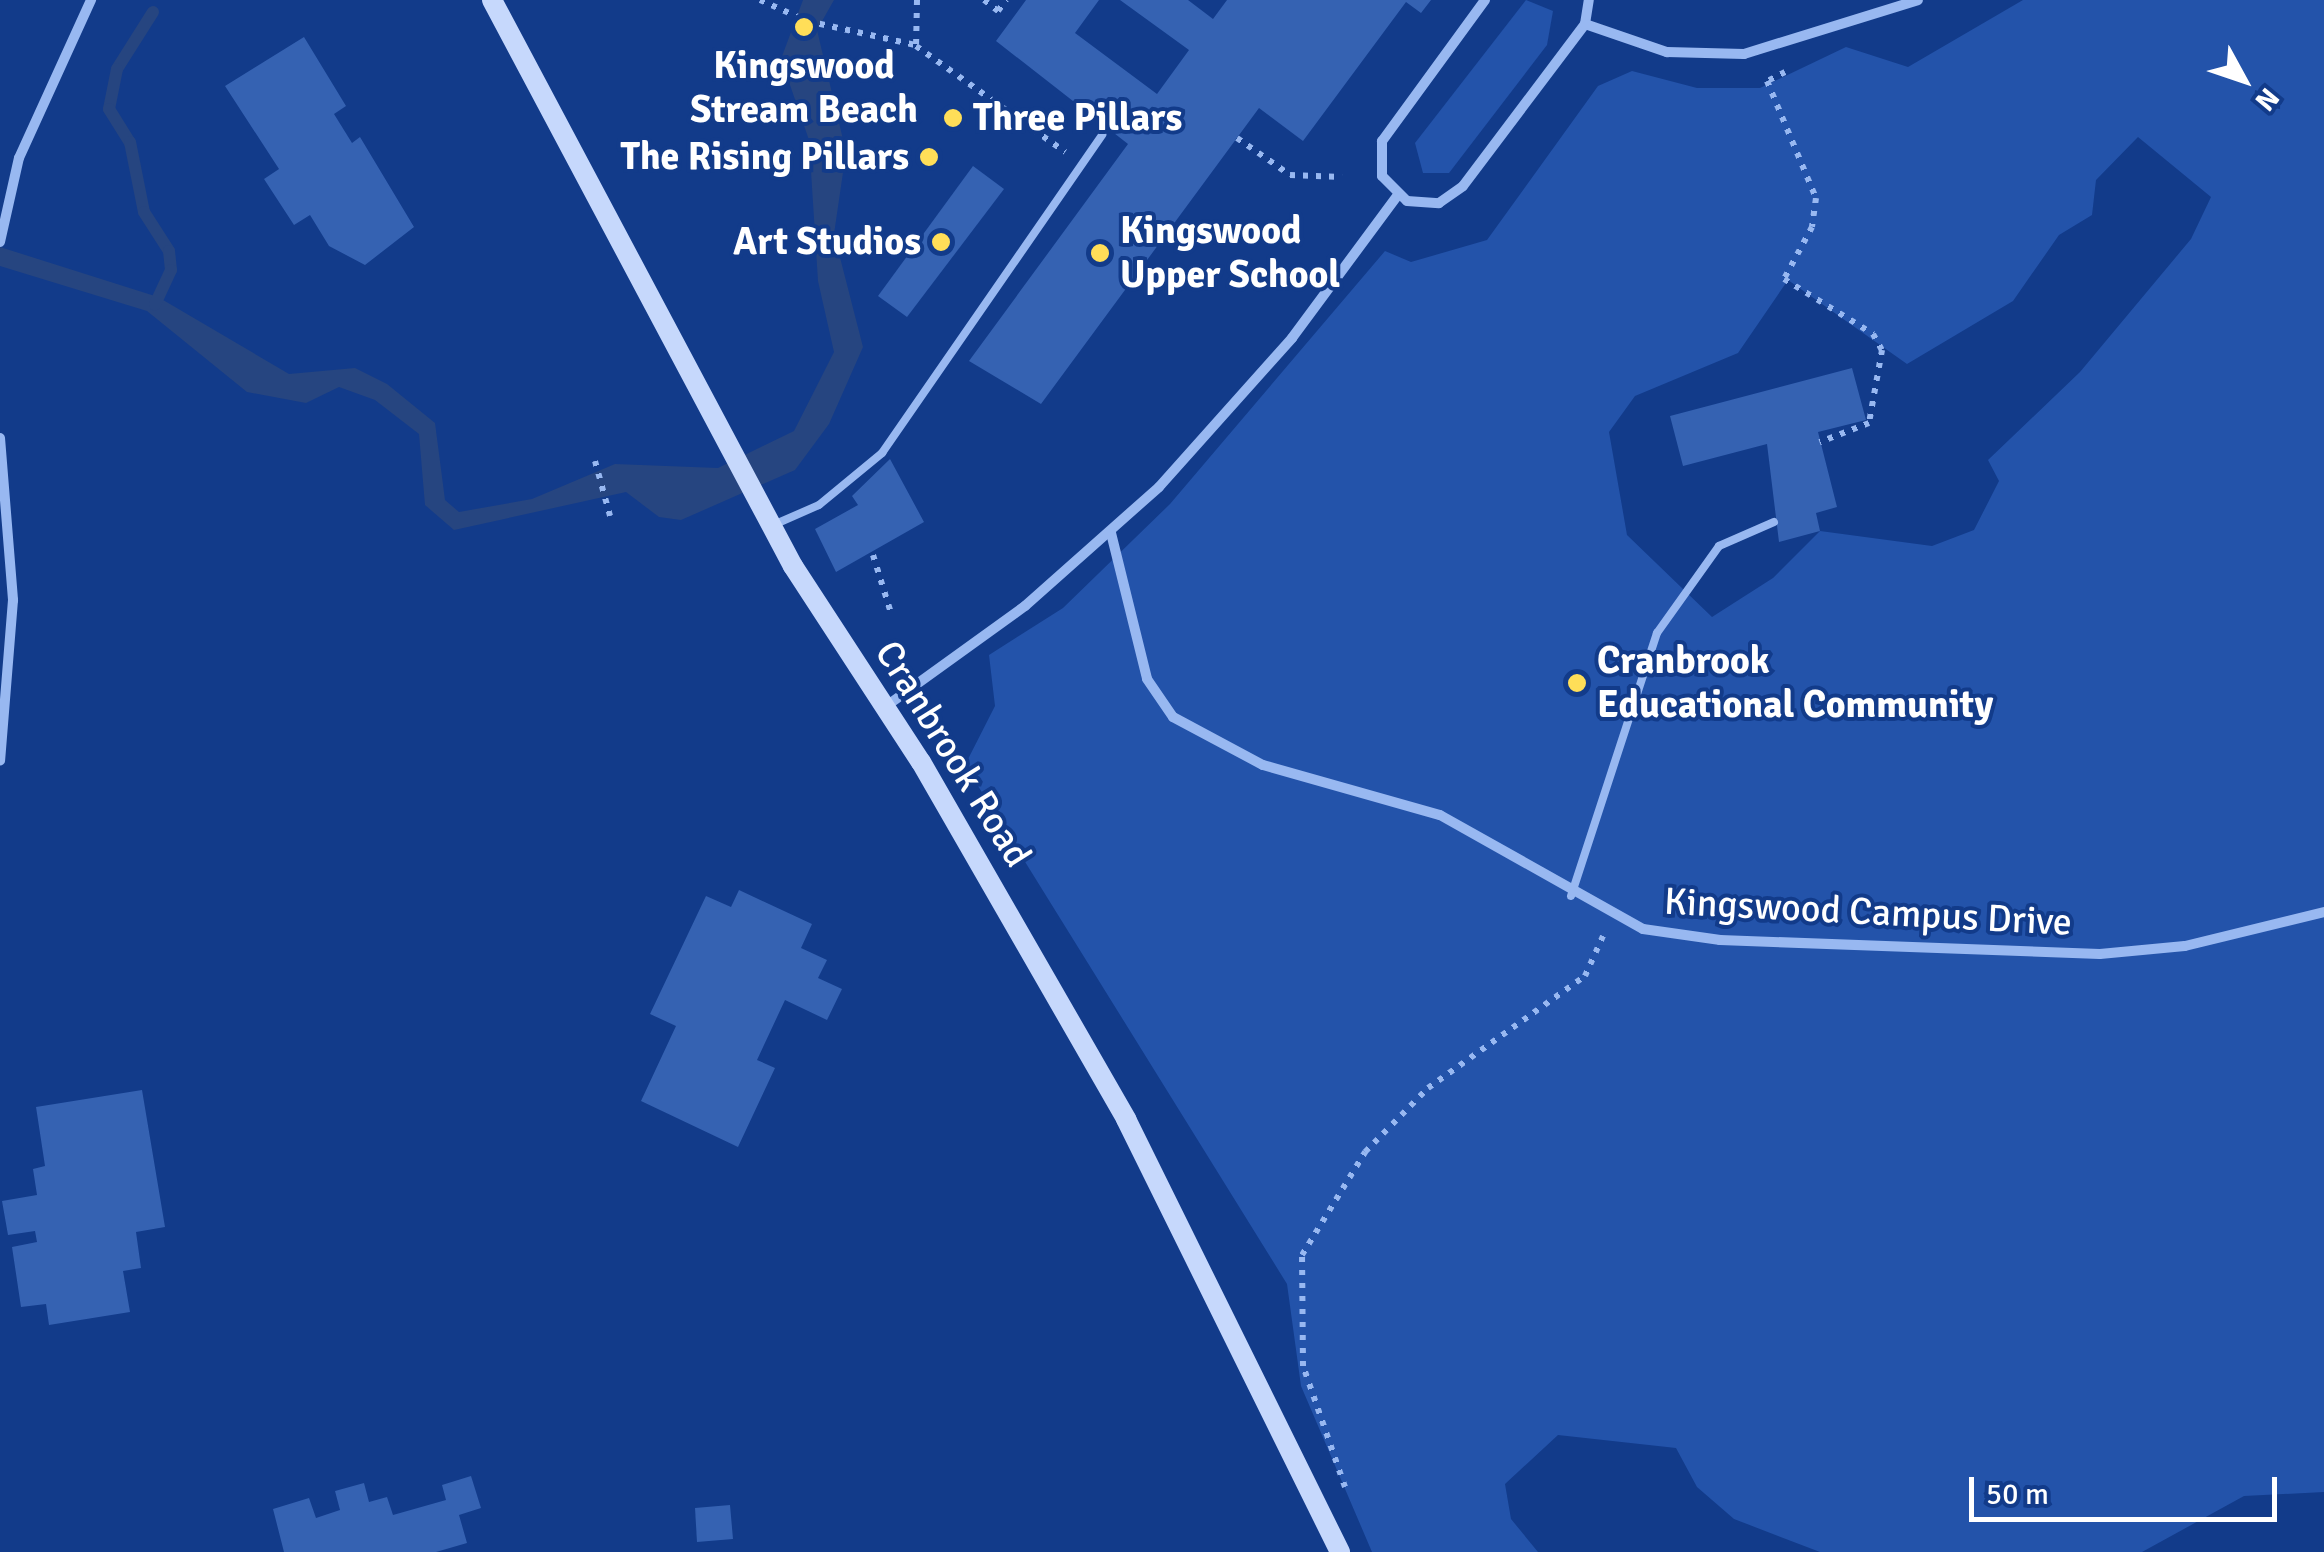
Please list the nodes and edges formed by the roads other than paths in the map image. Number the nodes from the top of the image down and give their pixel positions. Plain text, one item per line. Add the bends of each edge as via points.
1 (91, 0) edge
2 (492, 0) edge
3 (1485, 0) edge
4 (1589, 0) edge
5 (1918, 0) edge
6 (1586, 24) junction
7 (1102, 135) dead end
8 (1397, 196) junction
9 (0, 242) edge
10 (0, 438) edge
11 (1774, 522) dead end
12 (771, 526) junction
13 (1111, 533) junction
14 (885, 707) junction
15 (0, 760) edge
16 (1571, 896) junction
17 (2324, 912) edge
18 (1338, 1548) edge

1 - 9 street via 19,158
2 - 12 street, Cranbrook Road
3 - 8 street via 1382,141 1380,167
4 - 6 street
5 - 6 street via 1814,34 1706,56
6 - 8 street via 1452,197 1430,205
7 - 12 lane via 882,453 819,505
8 - 13 street via 1250,388
10 - 15 street via 13,600
11 - 16 lane via 1720,546 1657,633
12 - 14 street, Cranbrook Road
13 - 14 street
13 - 16 street, Kingswood Campus Drive via 1146,679 1173,717 1262,766 1440,816
14 - 18 street, Cranbrook Road via 1126,1118
16 - 17 street, Kingswood Campus Drive via 1611,919 1720,940 2100,954 2185,946

